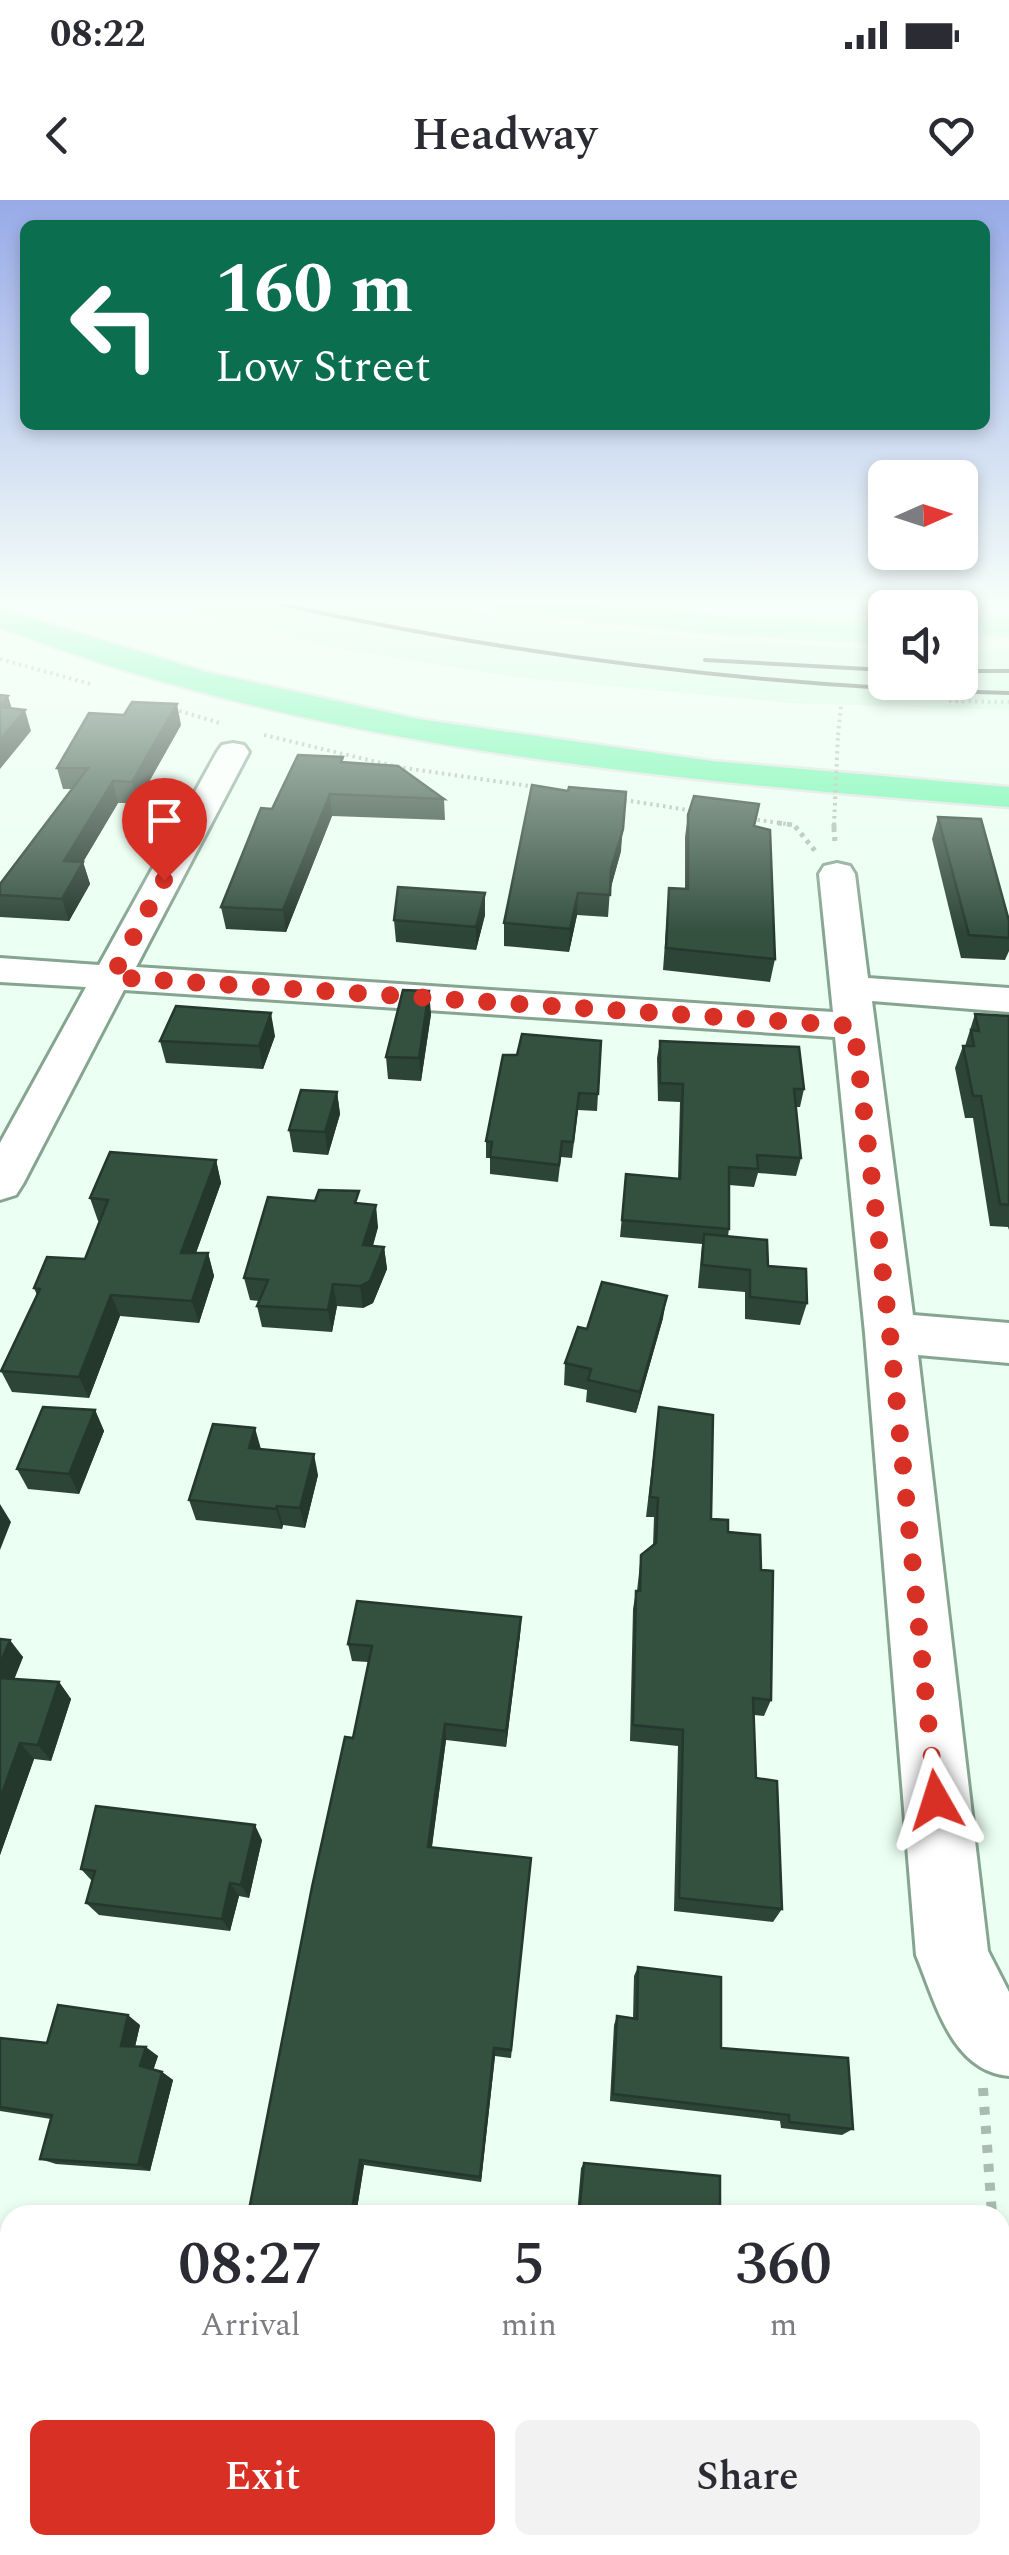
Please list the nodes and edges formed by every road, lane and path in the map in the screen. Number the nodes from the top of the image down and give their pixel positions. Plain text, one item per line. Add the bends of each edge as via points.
1 (339, 713) edge
2 (840, 713) edge
3 (766, 746) dead end
4 (234, 752) dead end
5 (896, 758) dead end
6 (1009, 797) edge
7 (836, 851) joint
8 (0, 970) edge
9 (112, 977) junction
10 (1009, 1000) edge
11 (852, 1007) junction
12 (0, 1184) edge
13 (890, 1334) junction
14 (1009, 1343) edge
15 (993, 2025) edge
16 (992, 2205) edge

1 - 6 highway via 643,764
2 - 7 path, bridge
3 - 5 highway
4 - 9 street
7 - 11 street
8 - 9 street
9 - 11 street
9 - 12 street
10 - 11 street
11 - 13 street
13 - 14 street
13 - 15 street via 952,1955
15 - 16 path

